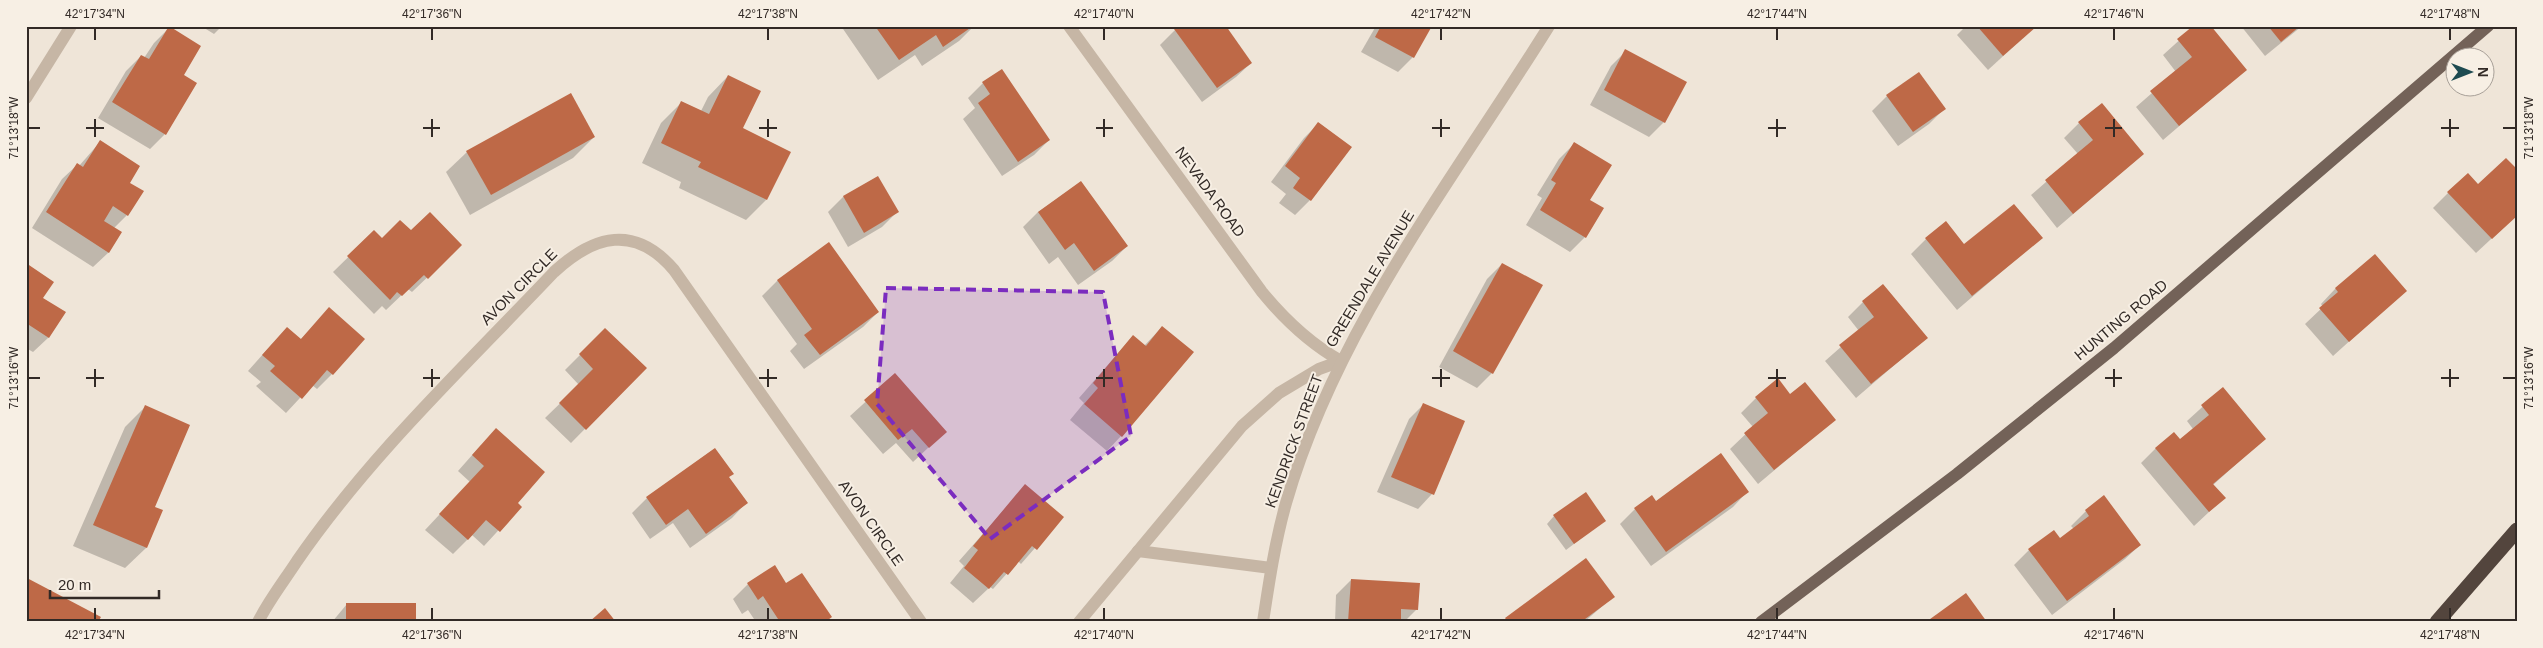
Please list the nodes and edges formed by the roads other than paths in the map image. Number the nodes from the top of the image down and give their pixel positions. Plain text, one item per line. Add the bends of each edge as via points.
1 (71, 26) edge
2 (1069, 26) edge
3 (1549, 26) edge
4 (2488, 26) edge
5 (26, 98) edge
6 (1342, 361) junction
7 (2517, 530) edge
8 (1138, 551) junction
9 (1271, 568) junction
10 (258, 622) edge
11 (921, 622) edge
12 (1079, 622) edge
13 (1264, 622) edge
14 (1761, 622) edge
15 (2437, 622) edge

1 - 5 street
2 - 6 street, NEVADA ROAD via 1262,292 1293,327
3 - 6 street, GREENDALE AVENUE via 1395,265
4 - 14 main road, HUNTING ROAD via 2106,354 1957,474
6 - 8 street, GREENDALE AVENUE via 1300,379 1259,410
6 - 9 street, KENDRICK STREET via 1294,477
7 - 15 highway
8 - 9 street
8 - 12 street, GREENDALE AVENUE
9 - 13 street, KENDRICK STREET
10 - 11 street, AVON CIRCLE via 325,523 397,438 554,272 580,252 610,239 626,240 651,249 674,270

